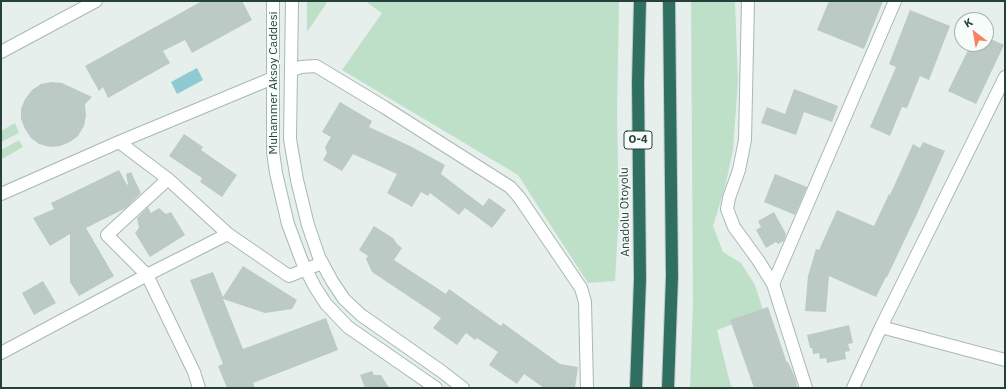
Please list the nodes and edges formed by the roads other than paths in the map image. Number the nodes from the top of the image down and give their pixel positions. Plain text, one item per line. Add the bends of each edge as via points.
1 (96, 1) edge
2 (273, 1) edge
3 (292, 1) edge
4 (640, 1) edge
5 (669, 1) edge
6 (748, 1) edge
7 (895, 1) edge
8 (1, 52) edge
9 (292, 70) junction
10 (1005, 77) edge
11 (273, 78) junction
12 (1001, 96) edge
13 (119, 142) junction
14 (168, 179) junction
15 (1, 194) edge
16 (228, 234) junction
17 (322, 263) junction
18 (306, 270) junction
19 (147, 275) junction
20 (772, 284) junction
21 (881, 327) junction
22 (1, 354) edge
23 (1005, 360) edge
24 (199, 388) edge
25 (436, 388) edge
26 (462, 388) edge
27 (587, 388) edge
28 (636, 388) edge
29 (668, 388) edge
30 (806, 388) edge
31 (853, 388) edge

1 - 8 street
2 - 11 street, Muhammer Aksoy Caddesi
3 - 9 street, Muhammer Aksoy Caddesi
4 - 28 highway, Anadolu Otoyolu / O-4 via 640,280
5 - 29 highway via 672,276
6 - 20 street via 745,140 728,209 734,228
7 - 20 street
9 - 11 street
9 - 17 street, Muhammer Aksoy Caddesi via 290,139 308,225
9 - 27 street via 316,66 510,187 580,288 585,302
10 - 12 street
11 - 13 street
11 - 18 street, Muhammer Aksoy Caddesi via 272,144 276,173 288,224
12 - 21 street
13 - 14 street
13 - 15 street
14 - 16 street
14 - 19 street via 107,235
16 - 18 street via 289,276
16 - 19 street
17 - 18 street
17 - 26 street, Muhammer Aksoy Caddesi via 344,299 361,315 442,371
18 - 25 street, Muhammer Aksoy Caddesi via 326,304 348,327
19 - 22 street
19 - 24 street via 194,372
20 - 30 street
21 - 23 street
21 - 31 street

